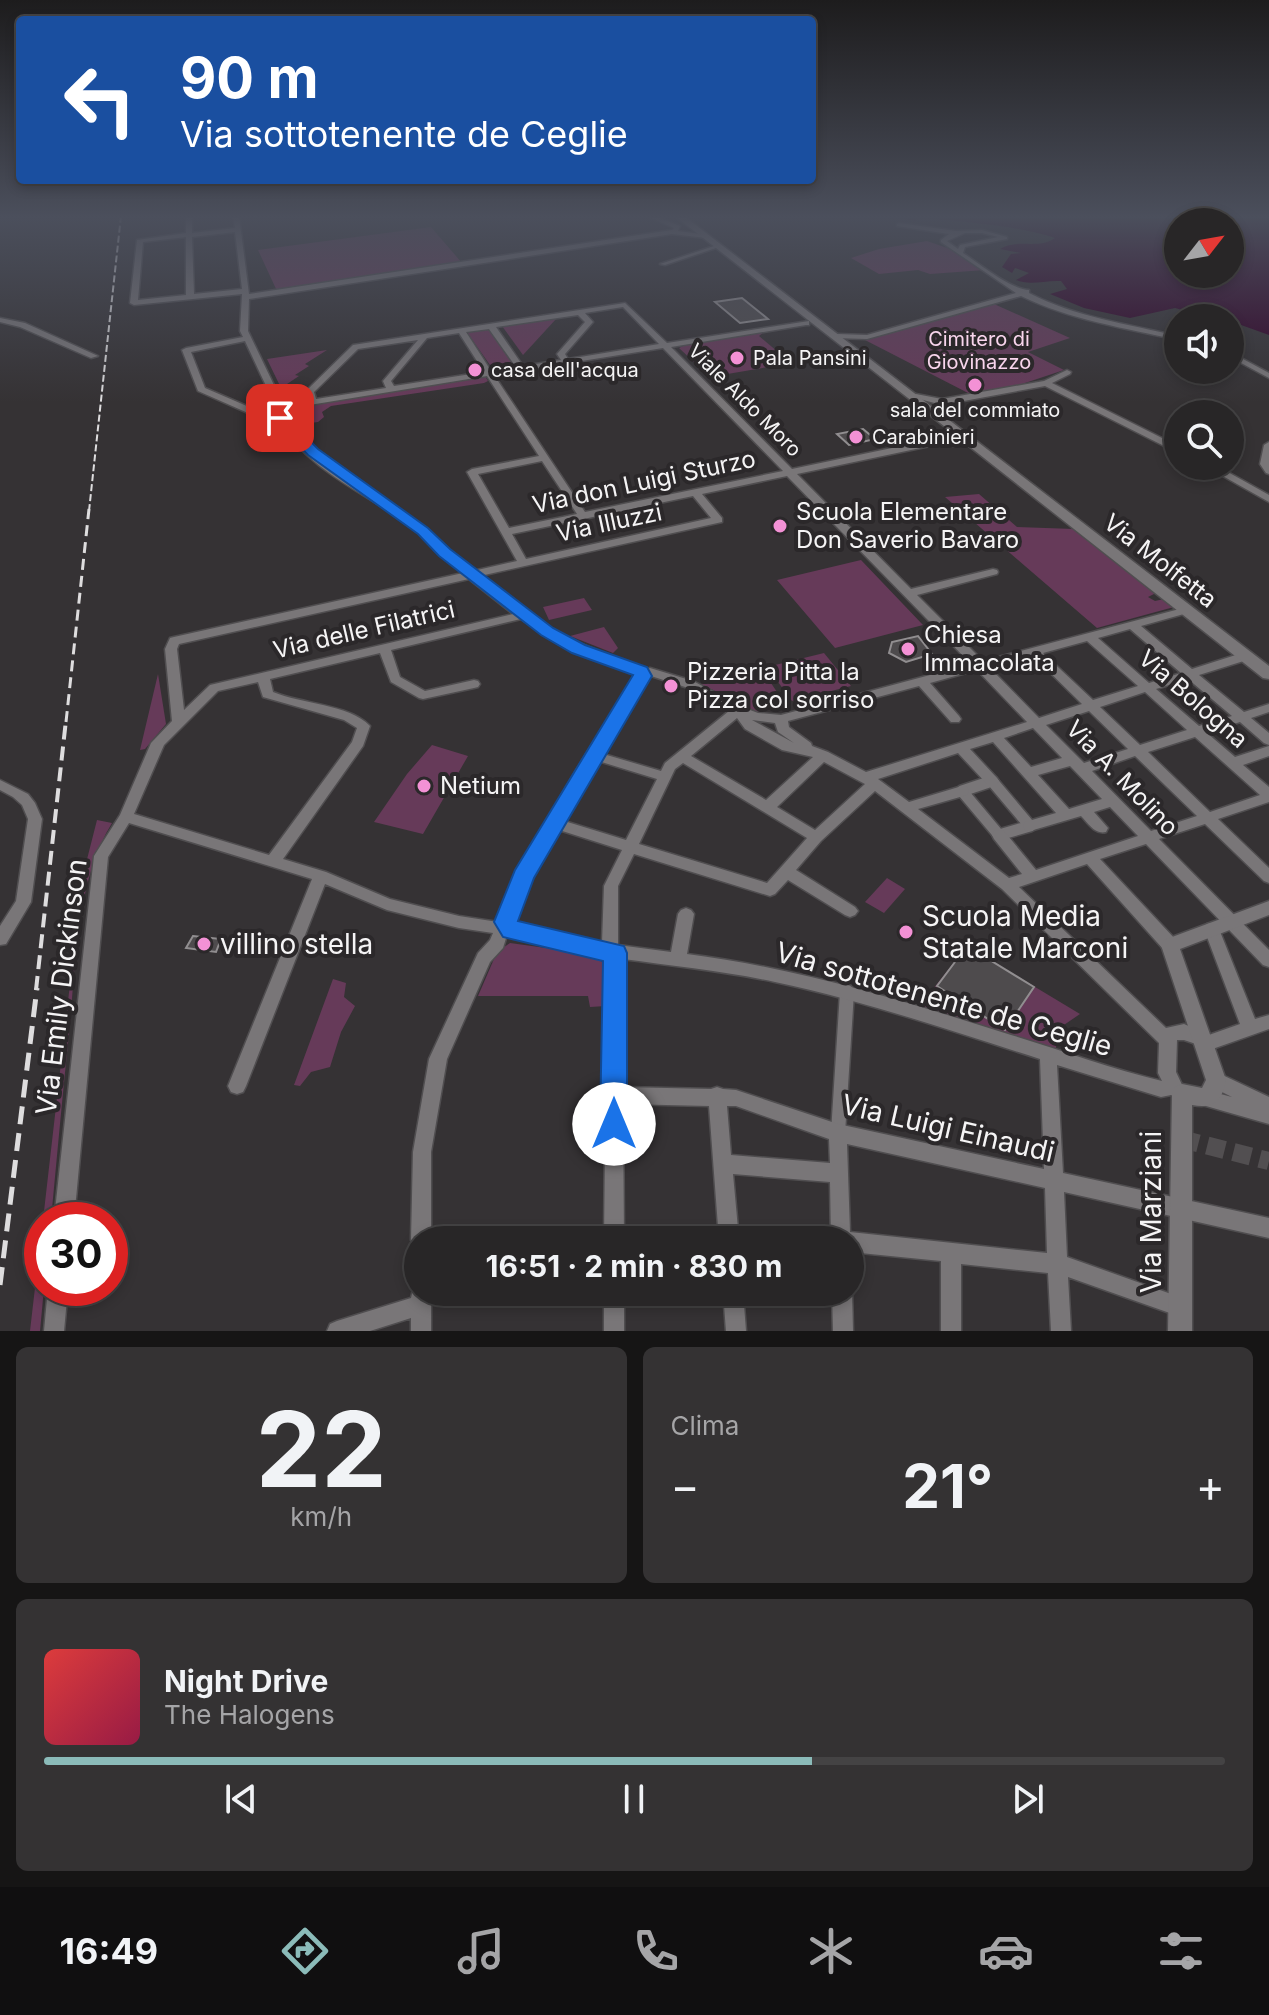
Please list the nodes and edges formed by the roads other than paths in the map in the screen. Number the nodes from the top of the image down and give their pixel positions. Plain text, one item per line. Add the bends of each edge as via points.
1 (136, 278) edge
2 (190, 278) edge
3 (244, 278) edge
4 (355, 278) edge
5 (760, 278) edge
6 (1002, 278) edge
7 (1026, 292) junction
8 (246, 294) junction
9 (190, 297) junction
10 (580, 312) junction
11 (0, 320) edge
12 (807, 320) junction
13 (491, 326) junction
14 (461, 331) junction
15 (1164, 334) edge
16 (425, 336) junction
17 (837, 336) junction
18 (246, 339) junction
19 (663, 343) junction
20 (94, 356) dead end
21 (565, 360) junction
22 (1244, 362) edge
23 (520, 367) junction
24 (1067, 372) dead end
25 (488, 373) junction
26 (1269, 376) edge
27 (1049, 385) junction
28 (391, 389) junction
29 (916, 397) junction
30 (312, 402) junction
31 (934, 411) junction
32 (280, 412) junction
33 (956, 437) junction
34 (1164, 443) edge
35 (1269, 445) edge
36 (544, 458) junction
37 (791, 472) junction
38 (1269, 473) edge
39 (1236, 480) edge
40 (695, 492) junction
41 (1263, 492) edge
42 (583, 516) junction
43 (505, 532) junction
44 (523, 563) junction
45 (993, 572) dead end
46 (472, 574) junction
47 (910, 593) junction
48 (1187, 610) junction
49 (524, 615) junction
50 (1131, 624) junction
51 (1089, 636) junction
52 (384, 648) junction
53 (1034, 651) junction
54 (1246, 656) junction
55 (982, 665) junction
56 (644, 673) junction
57 (1189, 673) junction
58 (1269, 674) edge
59 (263, 676) junction
60 (916, 682) junction
61 (474, 684) dead end
62 (1146, 686) junction
63 (214, 688) joint
64 (1089, 704) junction
65 (1269, 708) edge
66 (738, 710) junction
67 (1242, 717) junction
68 (781, 719) junction
69 (949, 719) dead end
70 (1035, 721) junction
71 (179, 723) junction
72 (1197, 732) junction
73 (995, 736) junction
74 (1269, 740) edge
75 (961, 747) junction
76 (1138, 751) junction
77 (1269, 751) edge
78 (818, 753) junction
79 (593, 755) junction
80 (682, 756) junction
81 (1233, 763) junction
82 (1078, 764) junction
83 (1028, 773) junction
84 (666, 777) junction
85 (870, 780) junction
86 (992, 781) junction
87 (0, 785) edge
88 (962, 791) junction
89 (1268, 799) edge
90 (1113, 801) junction
91 (908, 807) junction
92 (767, 808) junction
93 (1083, 809) junction
94 (1066, 815) junction
95 (126, 817) junction
96 (1207, 818) junction
97 (552, 823) junction
98 (1030, 826) junction
99 (1101, 828) dead end
100 (999, 835) junction
101 (816, 837) junction
102 (1149, 838) junction
103 (630, 847) junction
104 (1090, 858) junction
105 (273, 861) junction
106 (785, 871) junction
107 (321, 876) junction
108 (1033, 877) junction
109 (1269, 877) edge
110 (1007, 885) junction
111 (1269, 908) edge
112 (850, 911) dead end
113 (686, 914) dead end
114 (1231, 922) junction
115 (503, 928) junction
116 (1212, 929) junction
117 (0, 939) edge
118 (1170, 945) junction
119 (613, 952) junction
120 (678, 959) junction
121 (1269, 960) edge
122 (847, 992) junction
123 (1269, 1022) edge
124 (1250, 1029) junction
125 (1167, 1040) junction
126 (1202, 1041) junction
127 (1048, 1056) junction
128 (237, 1086) dead end
129 (1210, 1089) junction
130 (1177, 1090) junction
131 (614, 1095) junction
132 (717, 1095) junction
133 (1269, 1106) edge
134 (1269, 1115) edge
135 (838, 1133) junction
136 (723, 1164) junction
137 (839, 1173) junction
138 (1056, 1183) junction
139 (66, 1202) edge
140 (1181, 1210) junction
141 (421, 1226) edge
142 (614, 1226) edge
143 (728, 1226) edge
144 (841, 1226) edge
145 (1268, 1230) edge
146 (864, 1244) edge
147 (951, 1254) junction
148 (1059, 1264) junction
149 (404, 1305) edge
150 (56, 1306) edge
151 (421, 1306) edge
152 (614, 1306) edge
153 (734, 1306) edge
154 (842, 1306) edge
155 (1181, 1307) junction
156 (54, 1331) edge
157 (337, 1331) edge
158 (421, 1331) edge
159 (614, 1331) edge
160 (736, 1331) edge
161 (843, 1331) edge
162 (951, 1331) edge
163 (1061, 1331) edge
164 (1180, 1331) edge

1 - 9 street via 134,303
2 - 9 street
3 - 8 street
4 - 8 street
5 - 12 main road
6 - 7 street
7 - 15 street via 1050,306
7 - 17 street via 867,337
8 - 9 street
8 - 18 street
10 - 13 street
10 - 19 street, Viale Aldo Moro via 625,305
10 - 21 street via 589,322 561,354
11 - 20 street
12 - 17 main road
12 - 19 street
12 - 33 main road
13 - 14 street
13 - 23 street
14 - 16 street
14 - 25 street
16 - 28 street via 387,381
16 - 30 street via 353,348 310,392
17 - 29 main road
18 - 32 street
18 - 32 street via 186,350 201,389 269,419
19 - 21 street
19 - 37 street, Viale Aldo Moro
21 - 23 street
22 - 26 street
23 - 25 street
24 - 27 street
25 - 28 street
25 - 36 street
27 - 29 street via 942,402
27 - 31 street
27 - 34 street
28 - 30 street
29 - 31 main road
30 - 32 street
31 - 33 main road
32 - 46 street via 313,452 423,531
33 - 37 street, Via don Luigi Sturzo
33 - 48 main road, Via Molfetta via 1024,482
35 - 38 street
36 - 42 street
36 - 43 street via 472,472
37 - 40 street, Via don Luigi Sturzo
37 - 47 street, Viale Aldo Moro via 865,553
38 - 41 street via 1262,476
39 - 41 street
40 - 42 street, Via don Luigi Sturzo
40 - 44 street, Via Illuzzi via 718,520
42 - 43 street, Via don Luigi Sturzo
43 - 44 street
44 - 46 street, Via Illuzzi
45 - 47 street
46 - 49 street
46 - 71 street, Via Illuzzi via 174,641
47 - 55 street, Viale Aldo Moro
48 - 50 street
48 - 54 main road, Via Molfetta
49 - 52 street, Via delle Filatrici
49 - 56 street via 578,649
50 - 51 street
50 - 57 street
51 - 53 street
51 - 62 street, Via Bologna
52 - 59 street, Via delle Filatrici
52 - 61 street via 397,681 423,695
53 - 55 street
53 - 64 street
54 - 57 street
54 - 58 main road, Via Molfetta
55 - 60 street
55 - 70 street, Via A. Molino
56 - 66 street via 681,680
56 - 79 street
57 - 62 street
57 - 67 street
59 - 63 street, Via delle Filatrici
59 - 105 street via 267,694 364,726 358,743
60 - 68 street
60 - 69 street
62 - 64 street
62 - 72 street, Via Bologna
63 - 71 street, Via Emily Dickinson
64 - 70 street
64 - 76 street
65 - 67 street
66 - 68 street
66 - 78 street via 750,726 787,747
66 - 80 street
67 - 72 street
67 - 74 street
68 - 78 street via 788,735
70 - 73 street
70 - 82 street, Via A. Molino
71 - 95 street, Via Emily Dickinson via 158,743
72 - 76 street
72 - 81 street, Via Bologna
73 - 75 street
73 - 83 street
75 - 85 street
75 - 86 street
76 - 82 street
76 - 96 street
77 - 81 street
78 - 85 street
78 - 92 street
79 - 84 street
79 - 97 street
80 - 84 street
80 - 92 street
81 - 89 street, Via Bologna
82 - 83 street
82 - 90 street, Via A. Molino
83 - 94 street
84 - 103 street
85 - 91 street
85 - 101 street
86 - 88 street
86 - 98 street
87 - 117 street via 22,795 33,806 35,819 23,902
88 - 91 street
88 - 100 street
89 - 96 street
90 - 93 street
90 - 102 street, Via A. Molino
91 - 110 street
92 - 101 street
93 - 94 street
93 - 99 street
94 - 98 street
95 - 105 street
95 - 139 street, Via Emily Dickinson via 101,856
96 - 102 street
96 - 109 street
97 - 103 street
97 - 115 street
98 - 100 street
100 - 108 street
101 - 106 street
102 - 104 street
102 - 114 street, Via A. Molino
103 - 106 street via 770,890
103 - 119 street via 611,886
104 - 108 street
104 - 118 street
105 - 107 street
106 - 112 street
107 - 115 street via 387,904
107 - 128 street
108 - 110 street
110 - 125 street
111 - 114 street
113 - 120 street
114 - 116 street
114 - 121 street, Via A. Molino
115 - 119 street, Via sottotenente de Ceglie
115 - 141 street via 438,1059 425,1119
116 - 118 street
116 - 124 street
118 - 126 street
119 - 120 street, Via sottotenente de Ceglie
119 - 131 street
120 - 122 street, Via sottotenente de Ceglie
122 - 127 street, Via sottotenente de Ceglie
122 - 135 street
123 - 124 street
124 - 126 street
125 - 126 street via 1172,1033 1184,1032
125 - 130 street via 1167,1073
126 - 129 street
127 - 130 street, Via sottotenente de Ceglie
127 - 138 street
129 - 130 street
129 - 133 street
129 - 134 street
130 - 140 street, Via Marziani
131 - 132 street, Via Luigi Einaudi
131 - 142 street
132 - 135 street, Via Luigi Einaudi
132 - 136 street
135 - 137 street
135 - 138 street, Via Luigi Einaudi
136 - 137 street
136 - 143 street
137 - 144 street
138 - 140 street, Via Luigi Einaudi
138 - 148 street
140 - 145 street, Via Luigi Einaudi
140 - 155 street, Via Marziani
146 - 147 street
147 - 148 street
147 - 162 street
148 - 155 street
148 - 163 street
149 - 157 street
150 - 156 street
151 - 158 street
152 - 159 street
153 - 160 street
154 - 161 street
155 - 164 street, Via Marziani

